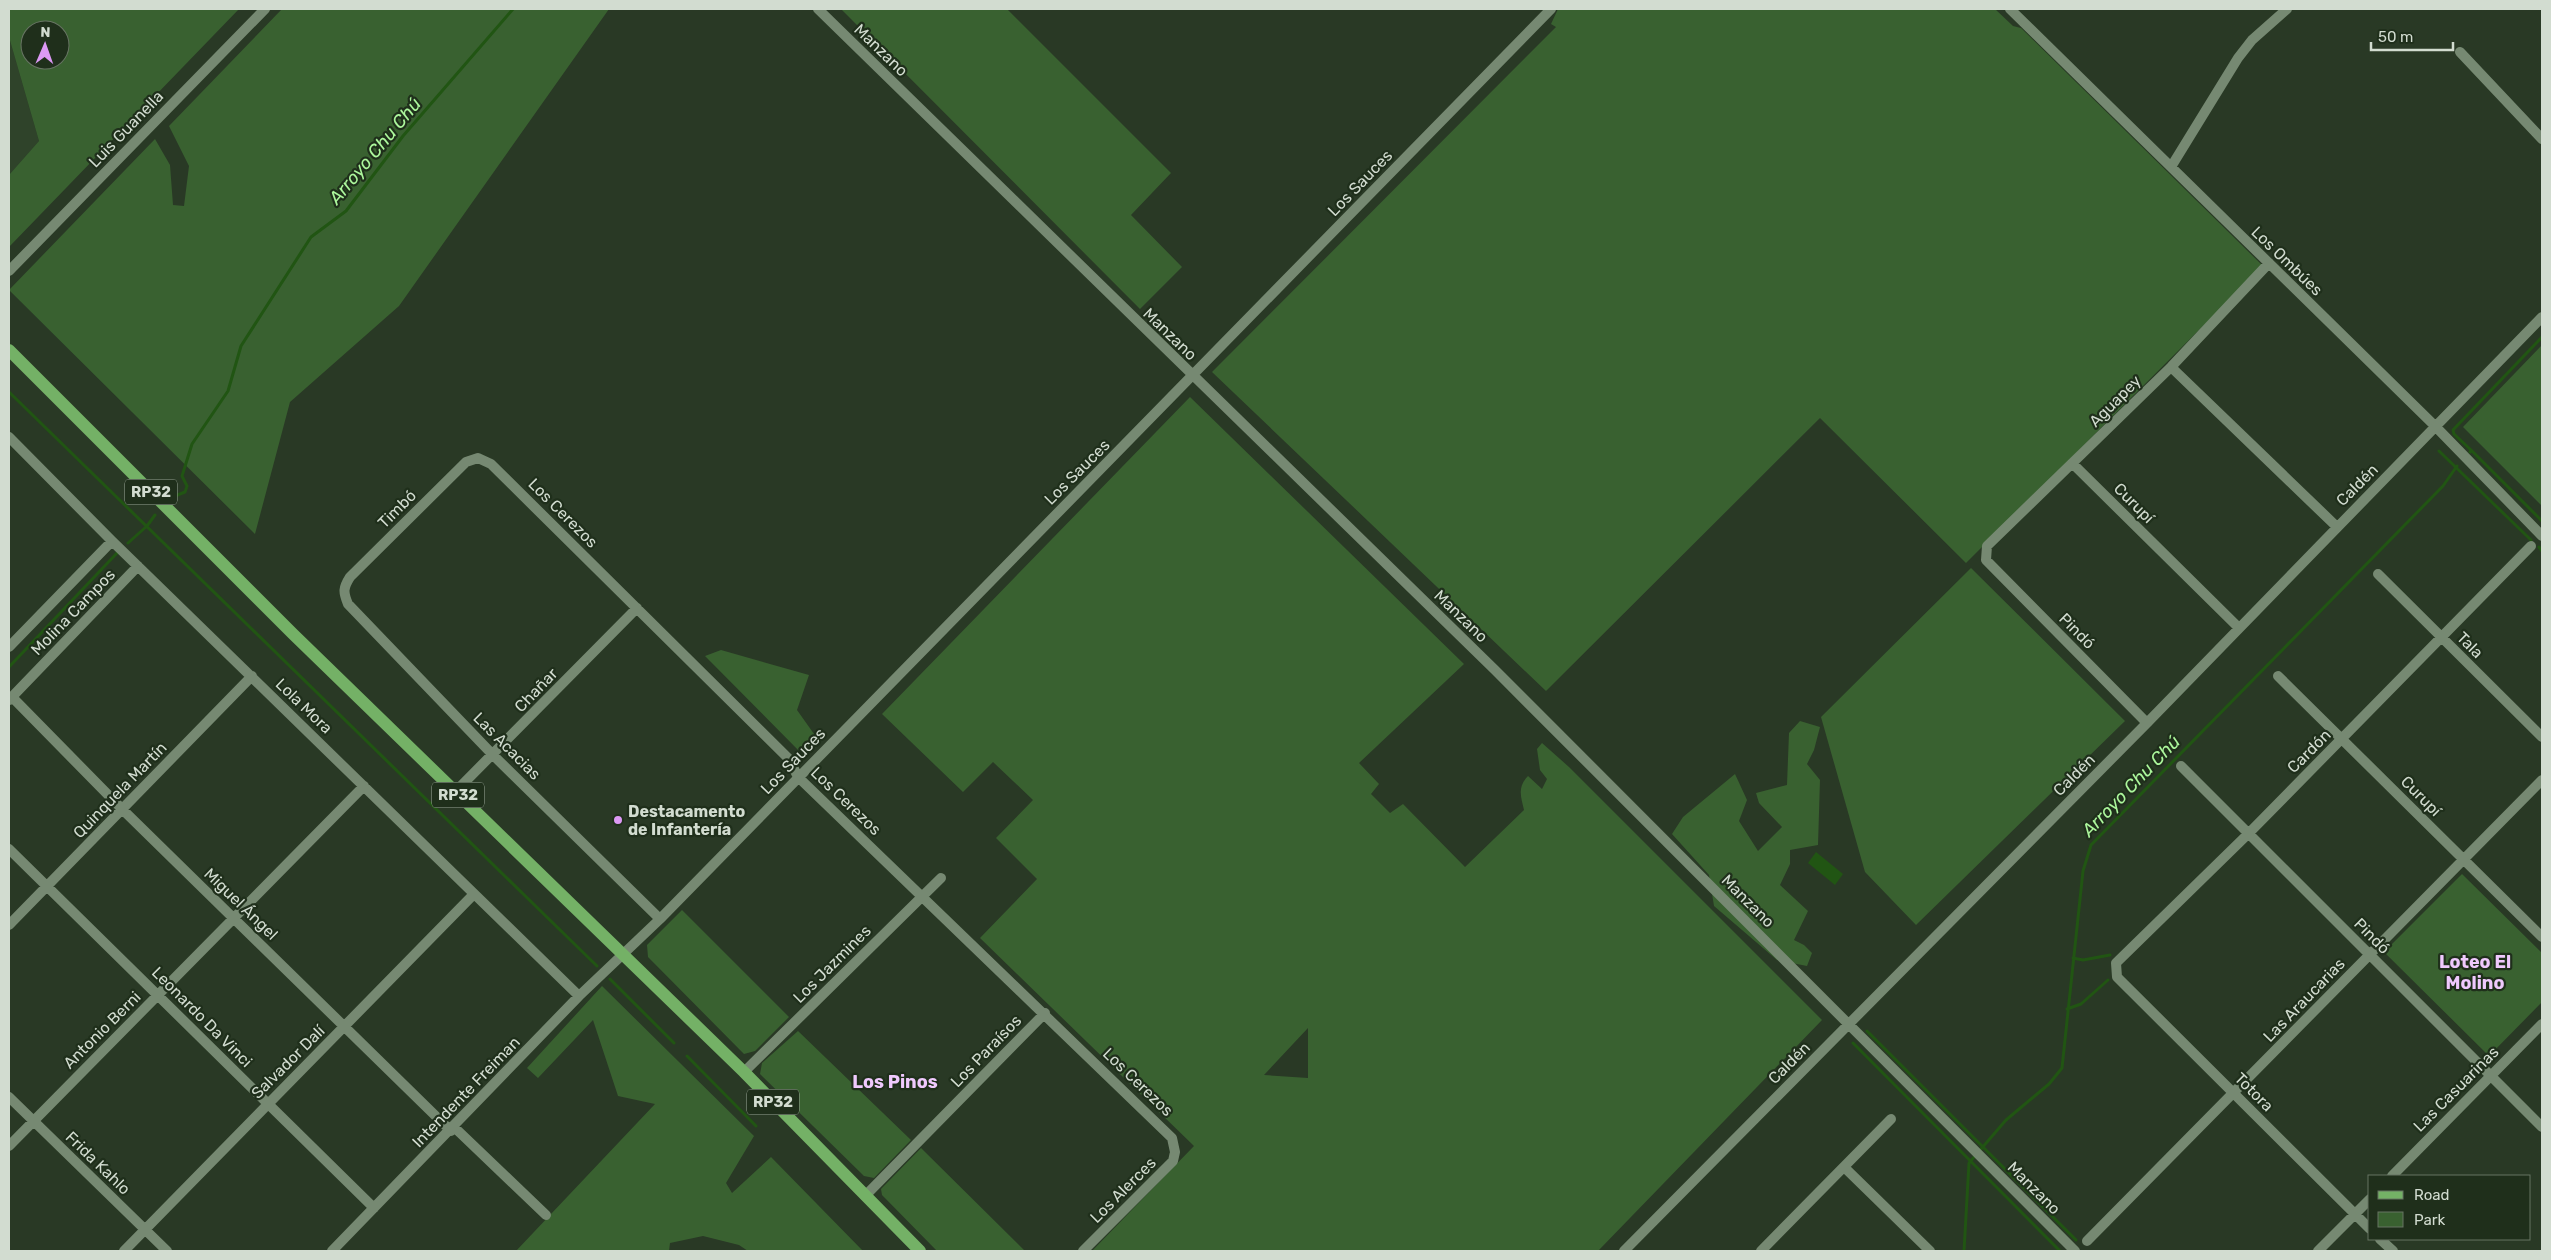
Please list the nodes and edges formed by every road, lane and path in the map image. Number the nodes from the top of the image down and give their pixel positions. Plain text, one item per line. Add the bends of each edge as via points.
1 (265, 9) edge
2 (818, 9) edge
3 (1551, 9) edge
4 (2010, 9) edge
5 (2287, 9) edge
6 (2460, 52) dead end
7 (2542, 139) edge
8 (2171, 167) junction
9 (2269, 263) junction
10 (9, 271) edge
11 (2542, 317) edge
12 (9, 350) edge
13 (2171, 367) junction
14 (1192, 376) junction
15 (2436, 426) junction
16 (9, 437) edge
17 (478, 458) joint
18 (2073, 464) junction
19 (2337, 527) junction
20 (2542, 536) edge
21 (112, 541) junction
22 (2531, 546) dead end
23 (1986, 560) joint
24 (138, 566) junction
25 (2378, 574) dead end
26 (343, 588) joint
27 (637, 608) junction
28 (2238, 627) junction
29 (2441, 638) junction
30 (9, 647) edge
31 (252, 676) junction
32 (2278, 676) dead end
33 (10, 699) edge
34 (2147, 722) junction
35 (2542, 737) edge
36 (2342, 739) junction
37 (493, 755) junction
38 (2181, 766) dead end
39 (798, 776) junction
40 (2542, 780) edge
41 (364, 786) junction
42 (455, 792) junction
43 (122, 809) junction
44 (2248, 834) junction
45 (9, 849) edge
46 (2464, 860) junction
47 (941, 878) dead end
48 (47, 886) junction
49 (474, 894) junction
50 (922, 896) junction
51 (234, 917) junction
52 (660, 919) junction
53 (9, 925) edge
54 (2542, 937) edge
55 (2369, 954) junction
56 (623, 956) junction
57 (2117, 977) joint
58 (158, 994) junction
59 (579, 996) junction
60 (1045, 1013) junction
61 (1848, 1024) junction
62 (2542, 1024) edge
63 (344, 1026) junction
64 (744, 1072) junction
65 (2491, 1076) junction
66 (2234, 1094) junction
67 (9, 1097) edge
68 (268, 1103) junction
69 (1891, 1118) dead end
70 (33, 1121) junction
71 (2542, 1127) edge
72 (452, 1129) junction
73 (1174, 1144) joint
74 (9, 1146) edge
75 (1844, 1167) junction
76 (2393, 1175) edge
77 (865, 1196) junction
78 (2368, 1201) edge
79 (374, 1208) junction
80 (2355, 1214) junction
81 (546, 1215) dead end
82 (2368, 1227) edge
83 (145, 1230) junction
84 (2381, 1240) edge
85 (2087, 1241) dead end
86 (124, 1251) edge
87 (166, 1251) edge
88 (332, 1251) edge
89 (920, 1251) edge
90 (1083, 1251) edge
91 (1624, 1251) edge
92 (1760, 1251) edge
93 (1930, 1251) edge
94 (2076, 1251) edge
95 (2318, 1251) edge
96 (2393, 1251) edge

1 - 10 street, Luis Guanella
2 - 14 street, Manzano
3 - 14 street, Los Sauces
4 - 8 street, Los Ombúes
5 - 8 street via 2252,40 2238,58
6 - 7 street
8 - 9 street, Los Ombúes
9 - 13 street, Aguapey
9 - 15 street, Los Ombúes
11 - 15 street, Caldén
12 - 42 main road, RP32
13 - 18 street, Aguapey
13 - 19 street
14 - 39 street, Los Sauces
14 - 61 street, Manzano via 1502,676
15 - 19 street, Caldén
15 - 20 street, Los Ombúes
16 - 21 street, Lola Mora
17 - 26 street, Timbó via 466,462 350,577
17 - 27 street, Los Cerezos via 491,464
18 - 23 street, Aguapey via 1987,546
18 - 28 street, Curupí
19 - 28 street, Caldén
21 - 24 street, Lola Mora
21 - 30 street, Molina Campos
22 - 29 street, Cardón
23 - 34 street, Pindó
24 - 31 street, Lola Mora
24 - 33 street, Molina Campos
25 - 29 street, Tala
26 - 37 street, Las Acacias via 348,604
27 - 37 street, Chañar
27 - 39 street, Los Cerezos via 789,759
28 - 34 street, Caldén
29 - 35 street, Tala
29 - 36 street, Cardón
31 - 41 street, Lola Mora
31 - 43 street, Quinquela Martín
32 - 36 street, Curupí
33 - 43 street, Miguel Ángel
34 - 61 street, Caldén
36 - 44 street, Cardón
36 - 46 street, Curupí
37 - 42 street, Chañar
37 - 52 street, Las Acacias
38 - 44 street, Pindó
39 - 50 street, Los Cerezos
39 - 52 street, Los Sauces
40 - 46 street, Las Araucarias
41 - 49 street, Lola Mora
41 - 51 street, Antonio Berni
42 - 56 main road, RP32
43 - 48 street, Quinquela Martín
43 - 51 street, Miguel Ángel
44 - 55 street, Pindó
44 - 57 street, Cardón via 2116,962
45 - 48 street, Leonardo Da Vinci
46 - 54 street, Curupí
46 - 55 street, Las Araucarias
47 - 50 street, Los Jazmines
48 - 53 street, Quinquela Martín
48 - 58 street, Leonardo Da Vinci
49 - 59 street, Lola Mora
49 - 63 street, Salvador Dalí
50 - 60 street, Los Cerezos
50 - 64 street, Los Jazmines
51 - 58 street, Antonio Berni
51 - 63 street, Miguel Ángel
52 - 56 street, Los Sauces
55 - 65 street, Pindó
55 - 66 street, Las Araucarias
56 - 59 street, Intendente Freiman
56 - 64 main road, RP32
57 - 66 street, Totora
58 - 68 street, Leonardo Da Vinci
58 - 70 street, Antonio Berni
59 - 72 street, Intendente Freiman
60 - 73 street, Los Cerezos via 1167,1131
60 - 77 street, Los Paraísos
61 - 91 street, Caldén
61 - 94 street, Manzano
62 - 65 street, Las Casuarinas
63 - 68 street, Salvador Dalí
63 - 72 street, Miguel Ángel
64 - 77 main road, RP32
65 - 71 street, Pindó
65 - 76 street, Las Casuarinas
66 - 80 street, Totora
66 - 85 street, Las Araucarias
67 - 70 street, Frida Kahlo
68 - 79 street, Leonardo Da Vinci
68 - 83 street, Salvador Dalí
69 - 75 street
70 - 74 street, Antonio Berni
70 - 83 street, Frida Kahlo
72 - 79 street, Intendente Freiman
72 - 81 street, Miguel Ángel
73 - 90 street, Los Alerces via 1173,1161
75 - 92 street
75 - 93 street
77 - 89 main road, RP32
78 - 80 street
79 - 88 street, Intendente Freiman
80 - 82 street, Totora
80 - 95 street
83 - 86 street, Salvador Dalí
83 - 87 street, Frida Kahlo
84 - 96 street

